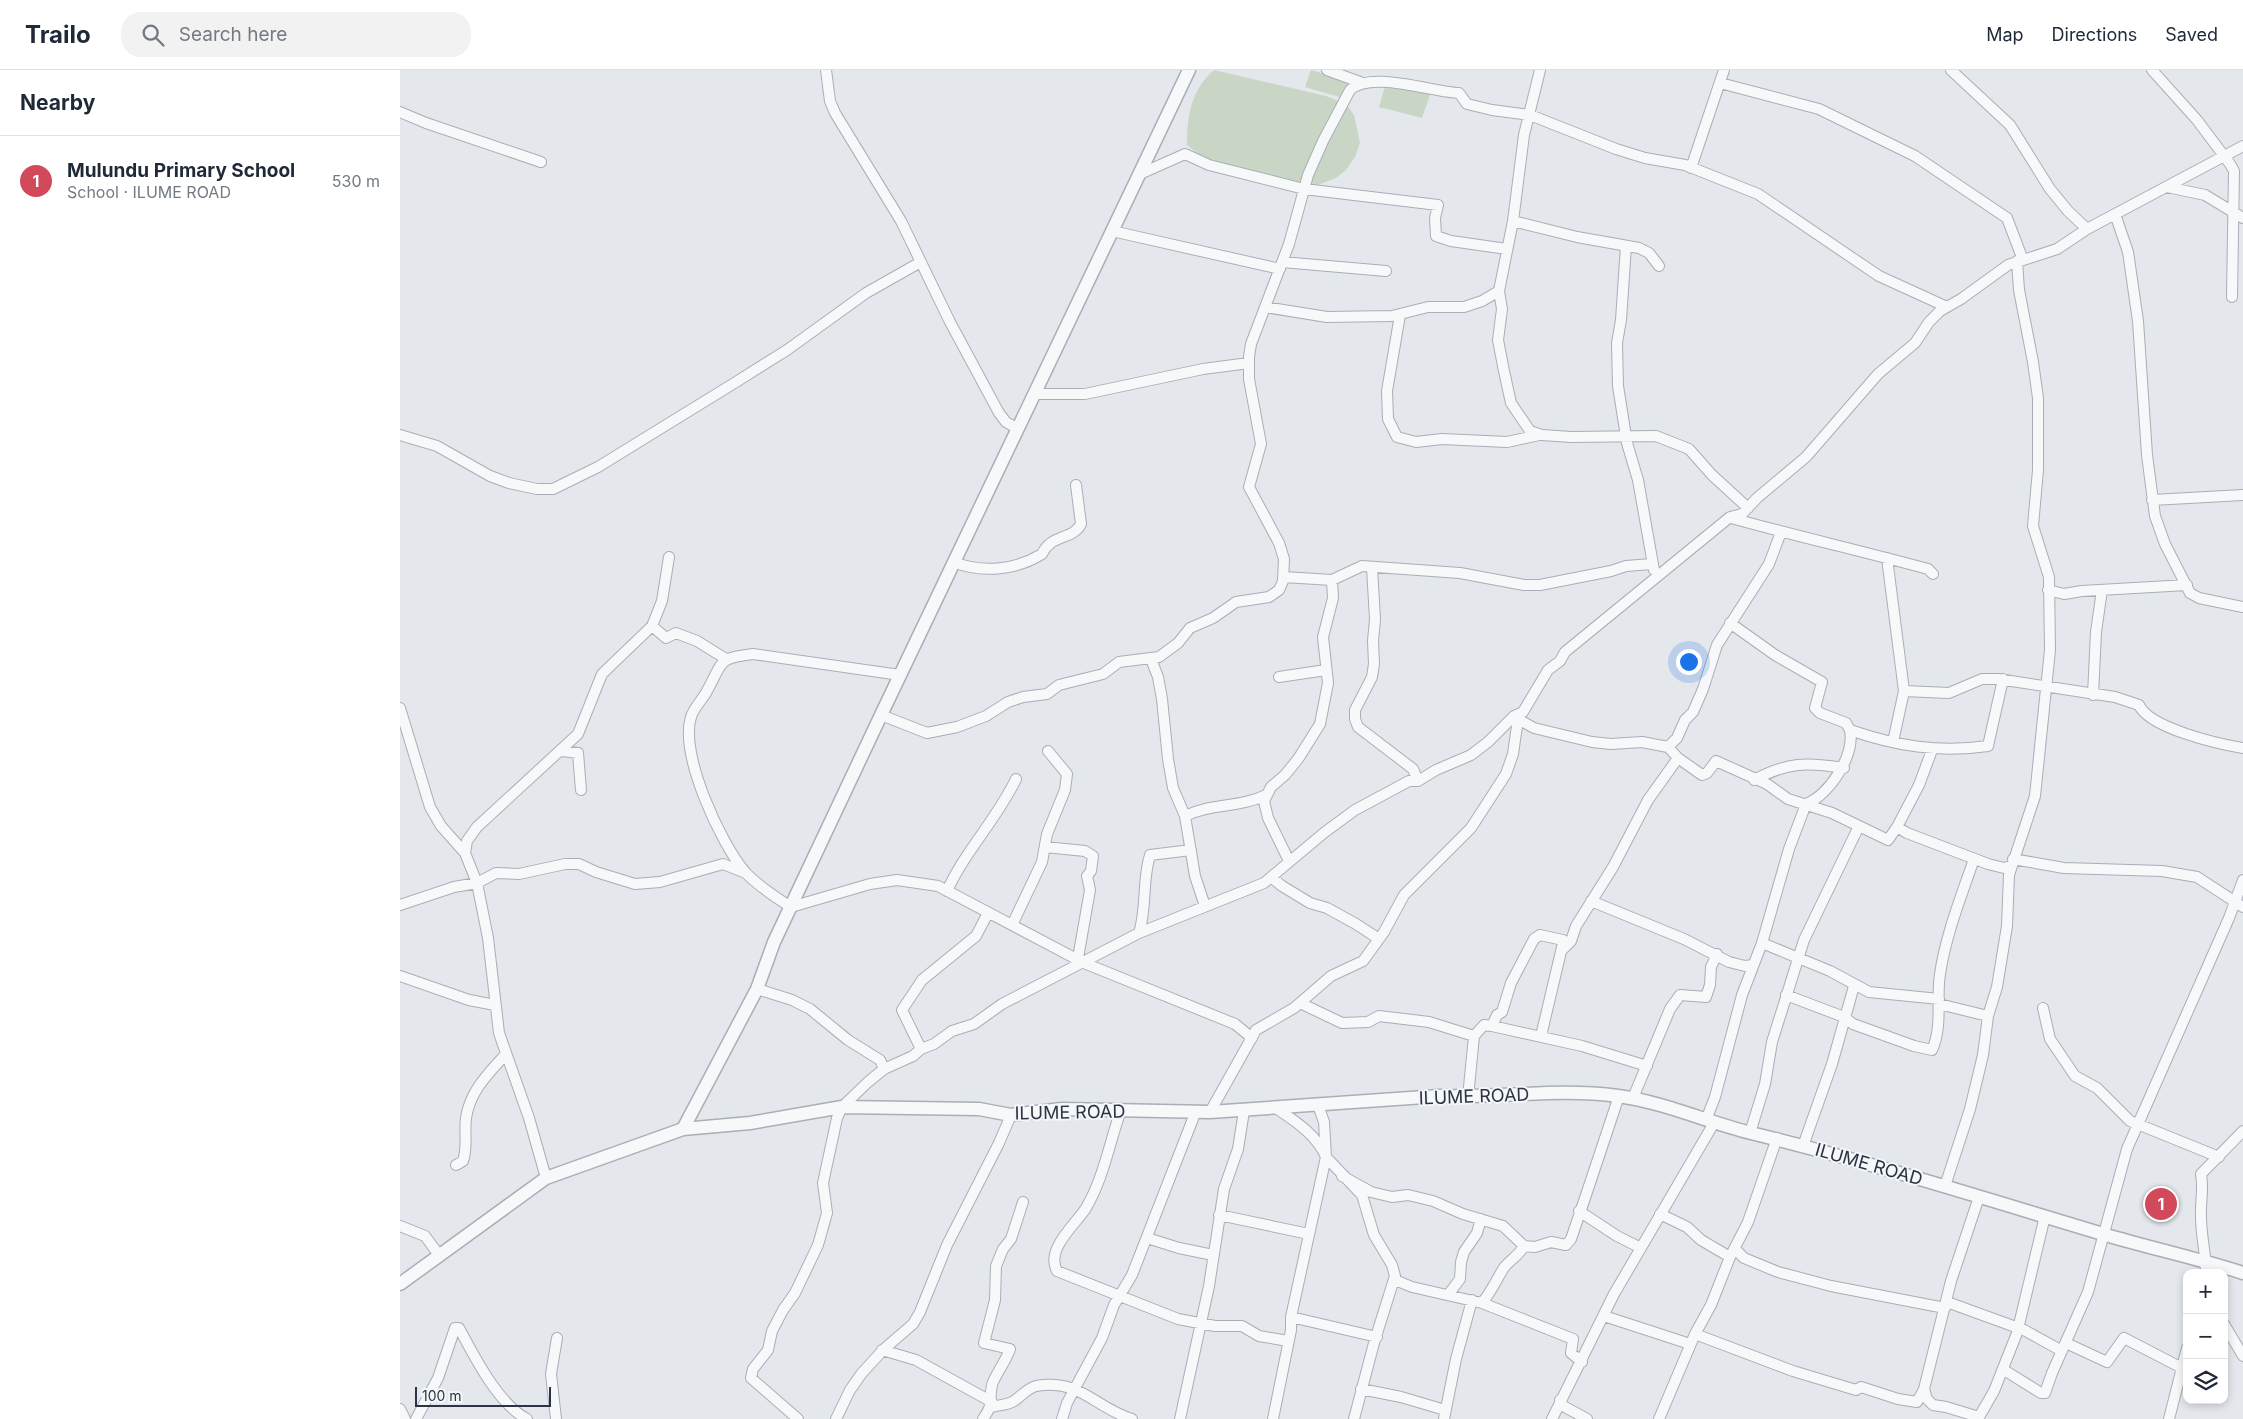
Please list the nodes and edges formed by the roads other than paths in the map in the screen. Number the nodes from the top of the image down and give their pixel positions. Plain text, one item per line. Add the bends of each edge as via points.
1 (826, 70) edge
2 (1327, 70) edge
3 (1540, 70) edge
4 (1724, 70) edge
5 (1951, 70) edge
6 (2152, 70) edge
7 (1187, 71) edge
8 (1360, 82) junction
9 (1720, 83) junction
10 (400, 112) edge
11 (1530, 115) junction
12 (2243, 146) edge
13 (2224, 157) junction
14 (541, 162) dead end
15 (1691, 168) junction
16 (1140, 174) junction
17 (2167, 187) junction
18 (1304, 189) junction
19 (2232, 210) junction
20 (2115, 214) junction
21 (2243, 218) edge
22 (1513, 221) junction
23 (2087, 229) junction
24 (1112, 231) junction
25 (1626, 246) junction
26 (1507, 250) junction
27 (2020, 261) junction
28 (919, 263) junction
29 (1281, 265) junction
30 (1659, 266) dead end
31 (1386, 272) dead end
32 (1499, 291) junction
33 (2232, 297) dead end
34 (1265, 307) junction
35 (1947, 307) junction
36 (1400, 315) junction
37 (1249, 364) junction
38 (1035, 394) junction
39 (1018, 429) junction
40 (400, 435) edge
41 (1542, 435) junction
42 (1626, 436) junction
43 (1076, 485) dead end
44 (2243, 495) edge
45 (2152, 500) junction
46 (1748, 508) junction
47 (1730, 518) junction
48 (1781, 532) junction
49 (669, 557) dead end
50 (1887, 558) junction
51 (952, 562) junction
52 (1652, 564) junction
53 (1372, 568) junction
54 (1933, 574) dead end
55 (1284, 577) junction
56 (1656, 577) junction
57 (1332, 580) junction
58 (2187, 585) junction
59 (2048, 590) junction
60 (2102, 590) junction
61 (2064, 594) junction
62 (2243, 607) edge
63 (2049, 608) junction
64 (1730, 623) junction
65 (652, 626) junction
66 (726, 659) junction
67 (1151, 659) junction
68 (1326, 670) junction
69 (900, 675) junction
70 (1279, 677) dead end
71 (2003, 679) junction
72 (2045, 687) junction
73 (1904, 690) junction
74 (2093, 695) junction
75 (400, 708) edge
76 (881, 715) junction
77 (1516, 718) junction
78 (1850, 730) junction
79 (1893, 742) junction
80 (1668, 747) junction
81 (2243, 748) edge
82 (1932, 750) junction
83 (562, 751) junction
84 (1048, 751) dead end
85 (1678, 758) junction
86 (1844, 768) junction
87 (1016, 779) dead end
88 (1754, 780) junction
89 (1418, 781) junction
90 (581, 790) dead end
91 (1266, 795) junction
92 (1806, 804) junction
93 (1185, 816) junction
94 (1859, 826) junction
95 (1897, 827) junction
96 (1045, 847) junction
97 (1191, 850) junction
98 (465, 853) junction
99 (1974, 859) junction
100 (1288, 861) junction
101 (2012, 862) junction
102 (746, 873) junction
103 (1272, 878) junction
104 (2243, 880) edge
105 (478, 883) junction
106 (947, 891) junction
107 (1591, 901) junction
108 (2239, 904) edge
109 (400, 905) edge
110 (1205, 906) junction
111 (791, 907) junction
112 (988, 913) junction
113 (1012, 925) junction
114 (1139, 933) junction
115 (1379, 940) junction
116 (1564, 940) junction
117 (1762, 943) junction
118 (1717, 954) junction
119 (1798, 957) junction
120 (1081, 961) junction
121 (1753, 965) junction
122 (400, 976) edge
123 (1854, 986) junction
124 (757, 989) junction
125 (1786, 995) junction
126 (1939, 1002) junction
127 (1300, 1003) junction
128 (495, 1005) junction
129 (2043, 1008) dead end
130 (1988, 1016) junction
131 (1844, 1017) junction
132 (1492, 1026) junction
133 (1474, 1036) junction
134 (1541, 1036) junction
135 (1252, 1038) junction
136 (921, 1049) junction
137 (505, 1055) junction
138 (1647, 1066) junction
139 (884, 1069) junction
140 (1619, 1096) junction
141 (1468, 1097) junction
142 (1633, 1098) junction
143 (1318, 1105) junction
144 (842, 1108) junction
145 (1276, 1108) junction
146 (1121, 1110) junction
147 (1196, 1111) junction
148 (1244, 1111) junction
149 (1210, 1112) junction
150 (1011, 1114) junction
151 (1710, 1121) junction
152 (2138, 1124) junction
153 (682, 1128) junction
154 (2243, 1131) edge
155 (1750, 1133) junction
156 (1777, 1138) junction
157 (1803, 1146) junction
158 (2220, 1156) junction
159 (1326, 1157) junction
160 (456, 1165) dead end
161 (1342, 1176) junction
162 (546, 1178) junction
163 (1946, 1186) junction
164 (1979, 1197) junction
165 (1023, 1202) dead end
166 (1579, 1211) junction
167 (1660, 1214) junction
168 (1219, 1216) junction
169 (2044, 1216) junction
170 (1481, 1219) junction
171 (400, 1226) edge
172 (1309, 1234) junction
173 (2104, 1235) junction
174 (1147, 1238) junction
175 (1524, 1246) junction
176 (1640, 1248) junction
177 (1732, 1253) junction
178 (439, 1255) junction
179 (1213, 1255) junction
180 (2206, 1267) edge
181 (2243, 1273) edge
182 (1395, 1280) junction
183 (400, 1284) edge
184 (1120, 1294) junction
185 (1448, 1295) junction
186 (1477, 1302) junction
187 (1946, 1305) junction
188 (1604, 1316) junction
189 (1291, 1318) junction
190 (1201, 1323) junction
191 (2018, 1328) junction
192 (2228, 1331) edge
193 (1695, 1334) junction
194 (1377, 1336) junction
195 (557, 1338) dead end
196 (1288, 1341) junction
197 (1690, 1344) junction
198 (2064, 1347) junction
199 (882, 1350) junction
200 (2243, 1356) edge
201 (2184, 1359) edge
202 (1582, 1362) junction
203 (2182, 1368) junction
204 (2004, 1370) junction
205 (1076, 1389) junction
206 (1361, 1389) junction
207 (1924, 1389) junction
208 (1560, 1400) junction
209 (992, 1404) junction
210 (400, 1409) edge
211 (1445, 1415) edge
212 (1979, 1418) edge
213 (405, 1419) edge
214 (416, 1419) edge
215 (527, 1419) edge
216 (556, 1419) edge
217 (798, 1419) edge
218 (836, 1419) edge
219 (983, 1419) edge
220 (1062, 1419) edge
221 (1132, 1419) edge
222 (1180, 1419) edge
223 (1273, 1419) edge
224 (1354, 1419) edge
225 (1552, 1419) edge
226 (1587, 1419) edge
227 (1659, 1419) edge
228 (2169, 1419) edge

1 - 28 street via 835,113 901,221
2 - 8 street
3 - 11 street
4 - 9 street
5 - 23 street via 2010,126 2050,189
6 - 13 street via 2198,120
7 - 16 street
8 - 11 street via 1377,79 1433,87 1459,93 1467,104
8 - 18 street via 1350,90 1328,132
9 - 15 street
9 - 27 street via 1819,109 1915,156 2006,218
10 - 14 street
11 - 15 street via 1616,149
11 - 22 street via 1524,135
12 - 13 street
13 - 17 street
13 - 19 street via 2235,179
15 - 35 street via 1758,194 1879,276
16 - 18 street via 1185,154 1209,165
16 - 24 street
17 - 19 street via 2205,195
17 - 20 street
18 - 26 street via 1438,205 1436,236
18 - 29 street
19 - 21 street
19 - 33 street
20 - 23 street
20 - 45 street via 2128,252 2138,321
22 - 25 street
22 - 26 street
23 - 27 street via 2048,253
24 - 29 street
24 - 38 street
25 - 30 street via 1645,250
25 - 42 street via 1622,320 1617,343 1618,386
26 - 32 street
27 - 35 street
27 - 59 street via 2019,290 2038,398 2038,464 2033,526 2046,565
28 - 39 street via 999,413
28 - 40 street via 866,293 787,350 598,467 552,489 509,483 437,446
29 - 31 street
29 - 34 street
32 - 36 street via 1464,307 1428,307
32 - 41 street via 1502,309 1498,340 1511,403 1530,431
34 - 36 street via 1327,317
34 - 37 street via 1251,344
35 - 46 street via 1934,316 1916,343 1878,374 1806,457
36 - 41 street via 1387,397 1388,419 1397,437 1416,442 1442,439 1507,442
37 - 38 street via 1203,369 1085,394
37 - 55 street via 1249,379 1261,434 1259,455 1249,487 1282,550
38 - 39 street
39 - 51 street
41 - 42 street
42 - 46 street via 1656,436 1689,449
42 - 52 street via 1642,497
43 - 51 street via 1081,524 1073,532 1046,545 1042,554 1009,568 990,570
44 - 45 street
45 - 58 street via 2159,530
46 - 47 street
47 - 48 street
47 - 56 street
48 - 50 street
48 - 64 street via 1769,564
49 - 65 street via 662,601
50 - 54 street via 1928,569
50 - 73 street
51 - 69 street
52 - 53 street via 1524,585 1460,573
52 - 56 street
53 - 57 street via 1362,566
53 - 89 street via 1374,664 1372,677 1355,710 1355,719 1358,727 1413,770
55 - 57 street
55 - 67 street via 1279,590 1269,597 1236,602 1213,618 1190,628 1178,643
56 - 77 street via 1565,652 1548,670
57 - 68 street via 1333,598 1323,637
58 - 60 street
58 - 62 street via 2190,593 2199,598
59 - 61 street
59 - 63 street
60 - 61 street
60 - 74 street
61 - 63 street
63 - 72 street via 2050,650
64 - 78 street via 1775,655 1822,682 1815,708 1846,723
64 - 80 street via 1717,644 1693,712
65 - 66 street via 666,638 676,633 697,641
65 - 83 street via 602,674 578,734
66 - 69 street via 753,654
66 - 102 street via 694,711 690,730 699,785 724,842
67 - 76 street via 1119,662 1103,674 1059,685 1047,694 1008,702 986,716 942,731 920,731
67 - 93 street via 1158,677 1174,788
68 - 70 street
68 - 91 street via 1325,705 1317,731
69 - 76 street
71 - 72 street
71 - 73 street via 1982,678 1949,693
71 - 82 street via 1988,746
72 - 74 street
72 - 101 street via 2035,796
73 - 79 street
74 - 81 street via 2139,705 2142,712 2183,734
75 - 98 street via 432,812
76 - 111 street
77 - 80 street via 1534,728 1592,742 1642,742
77 - 89 street via 1471,755
77 - 115 street via 1513,754 1506,774 1461,840 1404,895
78 - 79 street
78 - 86 street
79 - 82 street
80 - 85 street
82 - 95 street via 1919,785
83 - 90 street via 578,753
83 - 98 street via 477,827 467,841
84 - 96 street via 1064,769 1067,778
85 - 88 street via 1702,775 1716,761
85 - 107 street via 1648,800
86 - 88 street via 1792,764
86 - 92 street via 1817,800
87 - 106 street via 993,820 958,868
88 - 92 street via 1767,784 1788,799
89 - 100 street via 1409,781 1354,810
91 - 93 street via 1229,806 1205,808
91 - 100 street via 1265,808
92 - 94 street
92 - 117 street via 1789,849
93 - 97 street
94 - 95 street via 1888,840
94 - 119 street via 1806,933
95 - 99 street
96 - 113 street via 1035,880
96 - 120 street via 1085,851 1093,856 1087,876 1090,890
97 - 110 street
97 - 114 street via 1150,855
98 - 105 street
99 - 101 street via 2004,868
99 - 126 street via 1947,936 1939,978
100 - 103 street
101 - 108 street via 2064,868 2176,873 2198,878
101 - 130 street via 2007,886 2003,953
102 - 105 street via 723,864 660,882 635,884 574,863 519,874 496,873
102 - 111 street
103 - 110 street via 1251,890
103 - 115 street via 1310,903 1342,916
104 - 108 street
105 - 109 street via 454,887
105 - 128 street
106 - 111 street via 923,883 897,880 870,884
106 - 112 street
107 - 116 street via 1571,941 1563,949
107 - 118 street
108 - 152 street
110 - 114 street
111 - 124 street
112 - 113 street
112 - 136 street via 976,936 922,980 902,1010
113 - 120 street
114 - 120 street
115 - 127 street via 1363,961 1331,976
116 - 132 street via 1540,935 1534,939 1511,983 1502,1012
116 - 134 street
117 - 119 street
117 - 121 street
118 - 121 street via 1729,962
118 - 138 street via 1711,967 1706,997 1680,995 1670,1009
119 - 123 street
119 - 125 street
120 - 135 street via 1235,1024
120 - 136 street via 1002,1004 974,1024 952,1031
121 - 151 street via 1742,995
122 - 128 street via 469,1000
123 - 126 street via 1869,992
123 - 131 street
124 - 139 street via 810,1009 848,1040 880,1060
124 - 153 street
125 - 131 street
125 - 155 street
126 - 130 street
126 - 131 street via 1933,1048 1928,1051 1853,1024
127 - 133 street via 1342,1023 1362,1023 1380,1016 1429,1022
127 - 135 street via 1256,1030
128 - 137 street
129 - 152 street via 2050,1039 2071,1072 2097,1088 2118,1110
130 - 163 street via 1977,1084
131 - 157 street via 1832,1064
132 - 133 street via 1484,1025
132 - 134 street
133 - 141 street
134 - 138 street
135 - 149 street
136 - 139 street
137 - 160 street via 476,1087 466,1118 466,1152 463,1161
137 - 162 street via 523,1101
138 - 142 street
139 - 144 street
140 - 141 street, ILUME ROAD via 1552,1092
140 - 142 street, ILUME ROAD
140 - 166 street
141 - 143 street, ILUME ROAD
142 - 151 street, ILUME ROAD
143 - 145 street, ILUME ROAD
143 - 159 street via 1324,1122
144 - 150 street, ILUME ROAD via 979,1109
144 - 153 street, ILUME ROAD
144 - 217 street via 836,1118 823,1183 827,1213 818,1245 796,1293 772,1331 768,1350 753,1368 751,1378
145 - 148 street, ILUME ROAD
145 - 159 street via 1308,1132
146 - 147 street, ILUME ROAD
146 - 150 street, ILUME ROAD via 1062,1109
146 - 184 street via 1100,1182 1059,1245 1054,1263 1057,1271
147 - 149 street, ILUME ROAD
147 - 174 street
148 - 149 street, ILUME ROAD
148 - 168 street via 1238,1150 1224,1189
150 - 199 street via 947,1245 920,1312 913,1324
151 - 155 street, ILUME ROAD
151 - 167 street
152 - 158 street
152 - 173 street via 2127,1149
153 - 162 street, ILUME ROAD
154 - 158 street
155 - 156 street, ILUME ROAD
156 - 157 street, ILUME ROAD
156 - 177 street via 1748,1222
157 - 163 street, ILUME ROAD
158 - 180 street via 2210,1162 2201,1174
159 - 161 street
159 - 172 street
161 - 170 street via 1371,1192 1392,1198 1408,1195
161 - 182 street via 1362,1195 1374,1235 1392,1266
162 - 178 street, ILUME ROAD
163 - 164 street, ILUME ROAD
164 - 169 street, ILUME ROAD
164 - 187 street
165 - 209 street via 1011,1239 996,1266 995,1300 984,1344 1010,1349 992,1384
166 - 175 street via 1571,1239 1566,1245 1551,1242 1535,1247
166 - 176 street
167 - 176 street
167 - 177 street via 1687,1227 1701,1240
168 - 172 street
168 - 179 street
169 - 173 street, ILUME ROAD
169 - 191 street
170 - 175 street via 1503,1226
170 - 185 street via 1477,1233 1460,1262 1460,1279
171 - 178 street via 425,1236
172 - 189 street
173 - 180 street, ILUME ROAD
173 - 198 street via 2088,1292
174 - 179 street
174 - 184 street via 1132,1275
175 - 186 street via 1517,1258 1504,1267 1499,1280
176 - 188 street
177 - 187 street via 1778,1272 1831,1286
177 - 193 street via 1711,1305
178 - 183 street, ILUME ROAD
179 - 190 street
180 - 181 street, ILUME ROAD
182 - 185 street
182 - 194 street
184 - 190 street via 1160,1313
184 - 205 street
185 - 186 street
186 - 202 street via 1573,1339 1571,1353
186 - 211 street via 1456,1359
187 - 191 street
187 - 207 street
188 - 197 street
188 - 202 street
189 - 194 street
189 - 196 street
190 - 196 street via 1242,1326 1259,1336
190 - 222 street
191 - 198 street
191 - 204 street
192 - 200 street
193 - 197 street
193 - 207 street via 1856,1390 1861,1387 1915,1403
194 - 206 street
195 - 216 street via 551,1374
196 - 223 street
197 - 227 street
198 - 203 street via 2107,1362 2124,1338
198 - 204 street via 2044,1394
199 - 209 street via 916,1360
199 - 218 street via 850,1390
201 - 203 street
202 - 208 street via 1567,1393
203 - 228 street
204 - 212 street
205 - 209 street via 1056,1385 1034,1386 1012,1402
205 - 220 street
205 - 221 street
206 - 211 street via 1401,1397
206 - 224 street
207 - 212 street via 1934,1406
208 - 225 street
208 - 226 street via 1563,1406
209 - 219 street
210 - 213 street
214 - 215 street via 438,1378 455,1328 459,1328 506,1401

